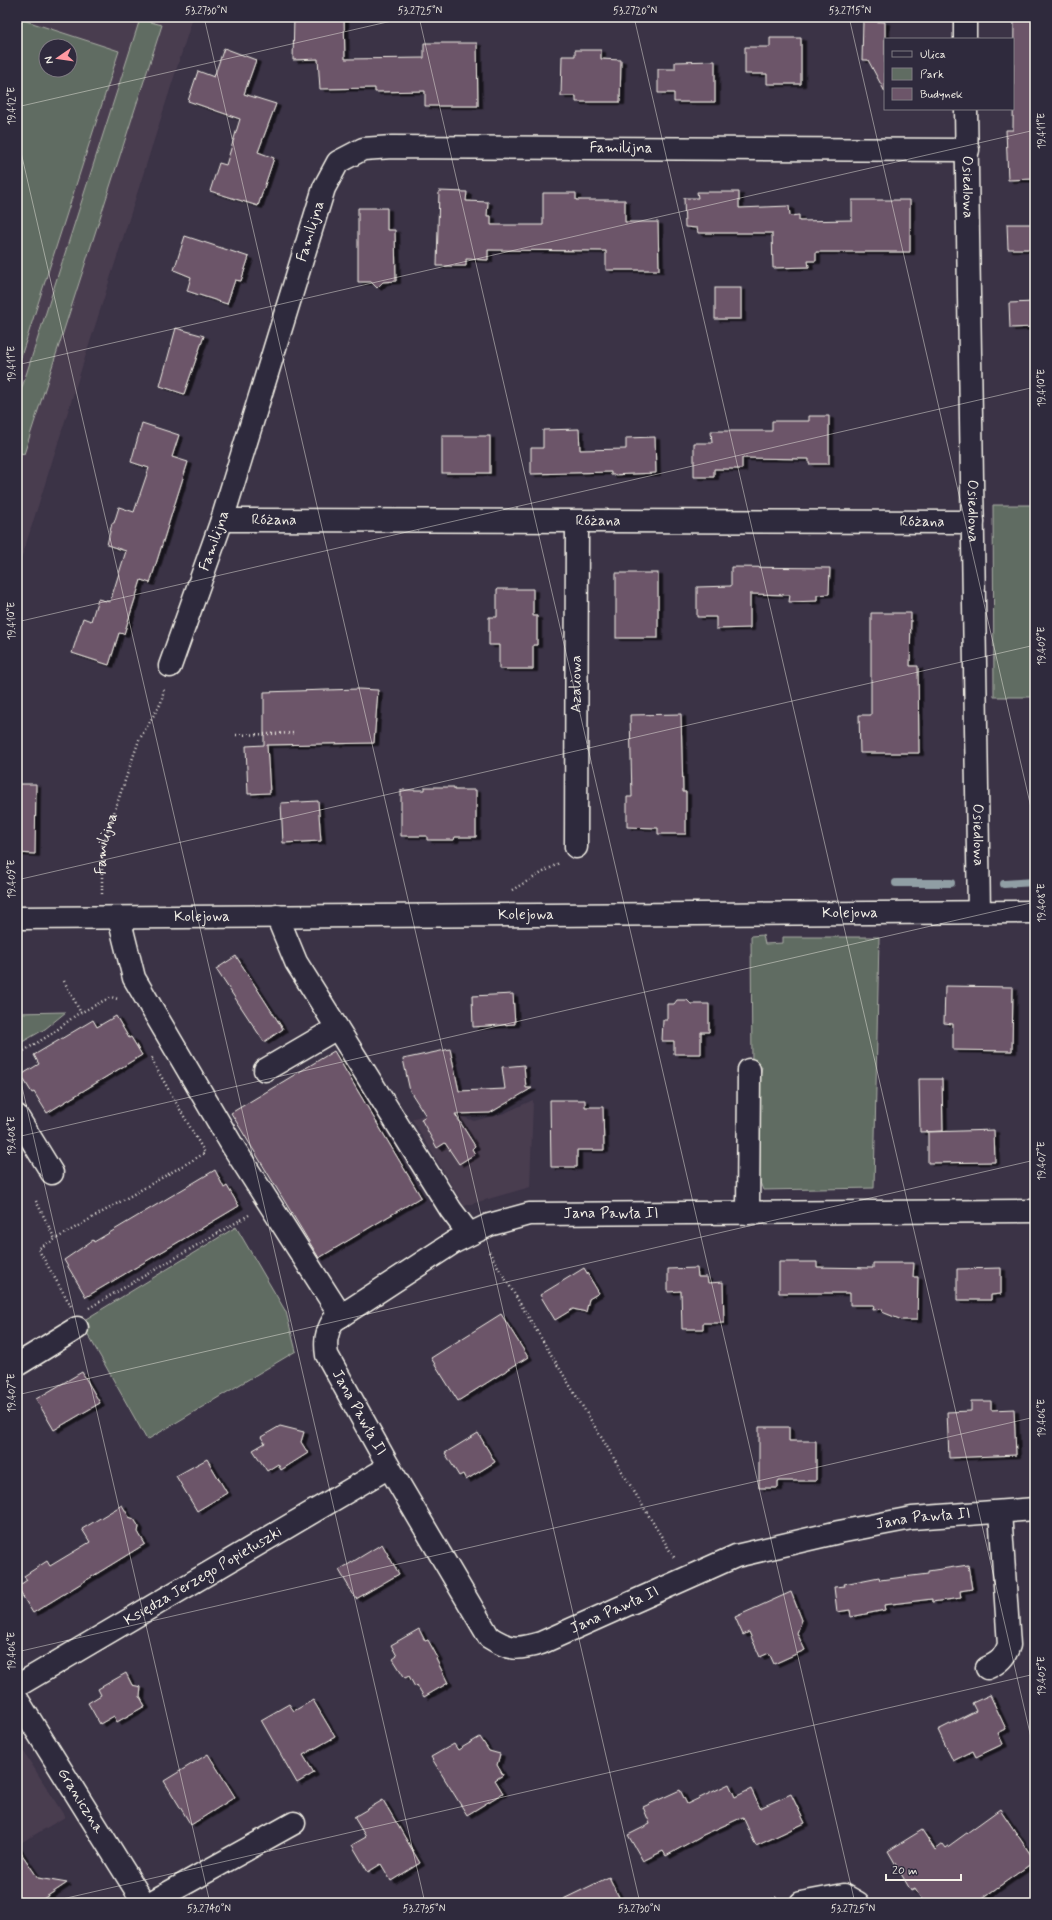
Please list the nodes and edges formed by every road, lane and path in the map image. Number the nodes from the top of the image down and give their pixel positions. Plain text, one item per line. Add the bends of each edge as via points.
1 (965, 17) edge
2 (965, 38) edge
3 (966, 110) edge
4 (968, 150) junction
5 (222, 520) junction
6 (577, 522) junction
7 (973, 522) junction
8 (170, 666) joint
9 (296, 733) dead end
10 (236, 735) dead end
11 (576, 847) joint
12 (506, 894) dead end
13 (103, 902) dead end
14 (979, 912) junction
15 (1035, 912) edge
16 (277, 916) junction
17 (17, 918) edge
18 (119, 918) junction
19 (64, 980) dead end
20 (120, 1000) dead end
21 (81, 1013) junction
22 (337, 1028) junction
23 (165, 1030) junction
24 (17, 1055) edge
25 (265, 1070) dead end
26 (749, 1070) dead end
27 (17, 1116) edge
28 (52, 1173) dead end
29 (36, 1201) dead end
30 (1035, 1211) edge
31 (748, 1213) junction
32 (249, 1214) dead end
33 (469, 1234) junction
34 (55, 1239) junction
35 (487, 1249) dead end
36 (88, 1309) dead end
37 (341, 1316) junction
38 (75, 1319) joint
39 (17, 1365) edge
40 (389, 1467) junction
41 (1035, 1509) edge
42 (1000, 1512) junction
43 (679, 1566) dead end
44 (987, 1668) dead end
45 (17, 1686) edge
46 (17, 1698) edge
47 (294, 1823) dead end
48 (144, 1903) edge
49 (150, 1903) edge
50 (801, 1903) edge
51 (858, 1903) edge

1 - 2 street
3 - 4 street, Osiedlowa
4 - 5 street, Familijna via 407,147 363,149 338,162 324,188
4 - 7 street, Osiedlowa
5 - 6 street, Różana
5 - 8 street, Familijna
6 - 7 street, Różana
6 - 11 street, Azaliowa
7 - 14 street, Osiedlowa
8 - 13 path, Familijna via 161,703 138,740 102,847
9 - 10 path
11 - 12 path via 568,858
14 - 15 street, Kolejowa
14 - 16 street, Kolejowa
16 - 18 street, Kolejowa
16 - 22 street via 296,962
17 - 18 street, Kolejowa
18 - 23 street via 134,978
19 - 21 path
20 - 21 path via 111,997
21 - 24 path
22 - 25 street
22 - 33 street via 451,1210
23 - 34 path via 146,1042 155,1056 151,1059 205,1153
23 - 37 street via 232,1145
26 - 31 street
27 - 28 street
29 - 34 path
30 - 31 street, Jana Pawła II
31 - 33 street, Jana Pawła II via 529,1214
32 - 36 path
33 - 37 street, Jana Pawła II
34 - 38 path via 38,1249
35 - 43 path
37 - 40 street, Jana Pawła II via 333,1321 327,1331 326,1355
38 - 39 street
40 - 42 street, Jana Pawła II via 489,1636 503,1646 521,1649 541,1643 736,1556 912,1518
40 - 45 street, Księdza Jerzego Popiełuszki
41 - 42 street, Jana Pawła II
42 - 44 street via 1009,1645 1002,1659
46 - 48 street, Graniczna
47 - 49 street
50 - 51 street via 844,1895

